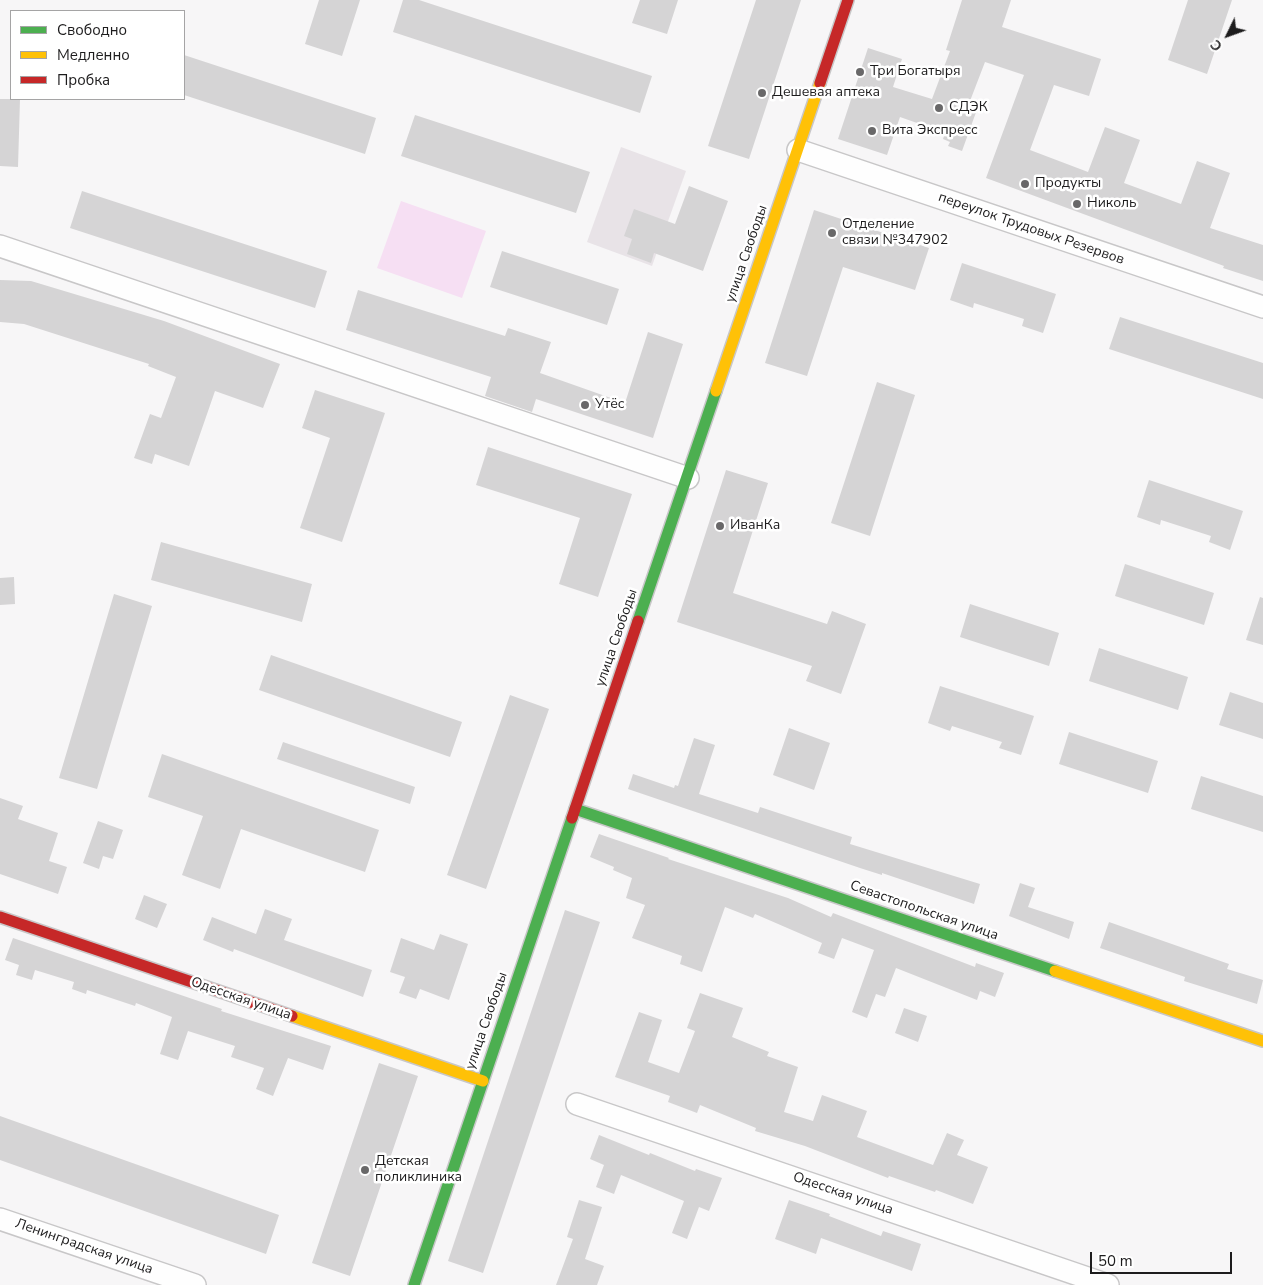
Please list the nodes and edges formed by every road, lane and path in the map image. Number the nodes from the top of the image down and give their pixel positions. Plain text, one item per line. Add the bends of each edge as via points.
1 (848, 0) edge
2 (798, 150) junction
3 (0, 246) edge
4 (1263, 308) edge
5 (688, 478) junction
6 (575, 809) junction
7 (0, 917) edge
8 (1263, 1042) edge
9 (483, 1081) junction
10 (577, 1104) dead end
11 (0, 1220) edge
12 (196, 1285) edge
13 (414, 1285) edge
14 (1108, 1285) edge

1 - 2 main road, улица Свободы
2 - 4 street, переулок Трудовых Резервов
2 - 5 main road, улица Свободы
3 - 5 street
5 - 6 main road, улица Свободы
6 - 8 main road, Севастопольская улица
6 - 9 main road, улица Свободы
7 - 9 main road, Одесская улица
9 - 13 main road, улица Свободы
10 - 14 street, Одесская улица
11 - 12 street, Ленинградская улица

